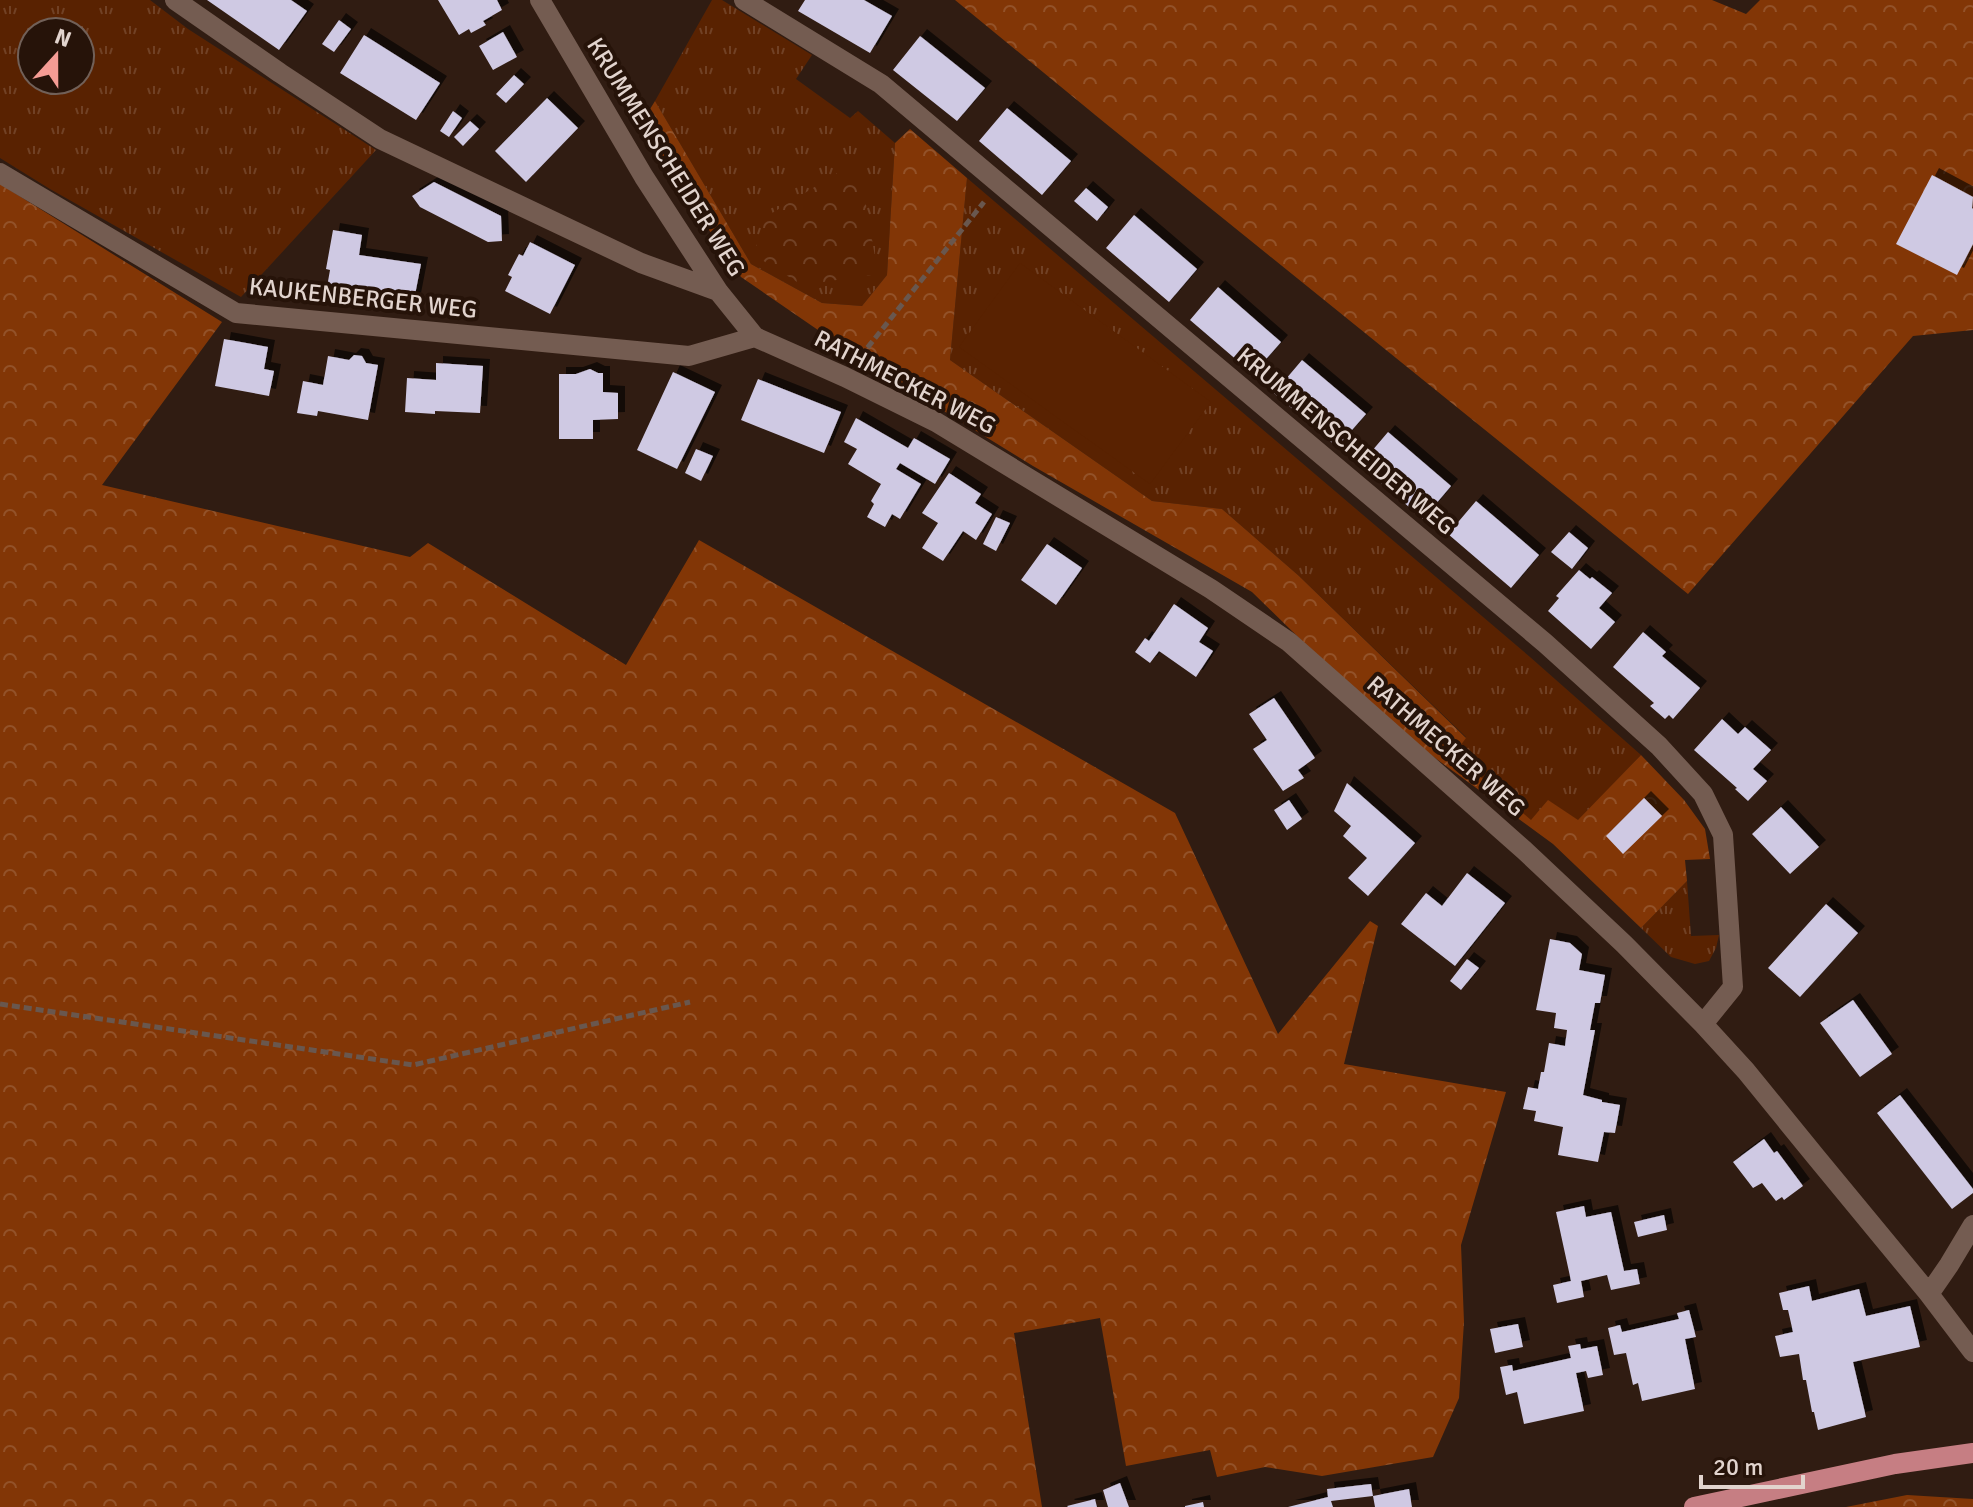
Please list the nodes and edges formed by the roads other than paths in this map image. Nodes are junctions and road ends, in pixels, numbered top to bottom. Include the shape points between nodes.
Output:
1 (175, 0) edge
2 (540, 0) edge
3 (744, 0) edge
4 (0, 173) edge
5 (718, 291) junction
6 (755, 337) junction
7 (1703, 1024) junction
8 (1973, 1225) edge
9 (1929, 1294) junction
10 (1973, 1352) edge
11 (1973, 1453) edge
12 (1694, 1507) edge

1 - 5 street via 380,139 641,263
2 - 5 street, KRUMMENSCHEIDER WEG
3 - 7 street, KRUMMENSCHEIDER WEG via 881,84 1545,643 1659,746 1703,794 1723,835 1733,987
4 - 6 street, KAUKENBERGER WEG via 236,313 689,356
5 - 6 street, KRUMMENSCHEIDER WEG
6 - 7 street, RATHMECKER WEG via 936,422 1289,642 1524,850
7 - 9 street, RATHMECKER WEG
8 - 9 street
9 - 10 street, RATHMECKER WEG
11 - 12 main road via 1895,1464

